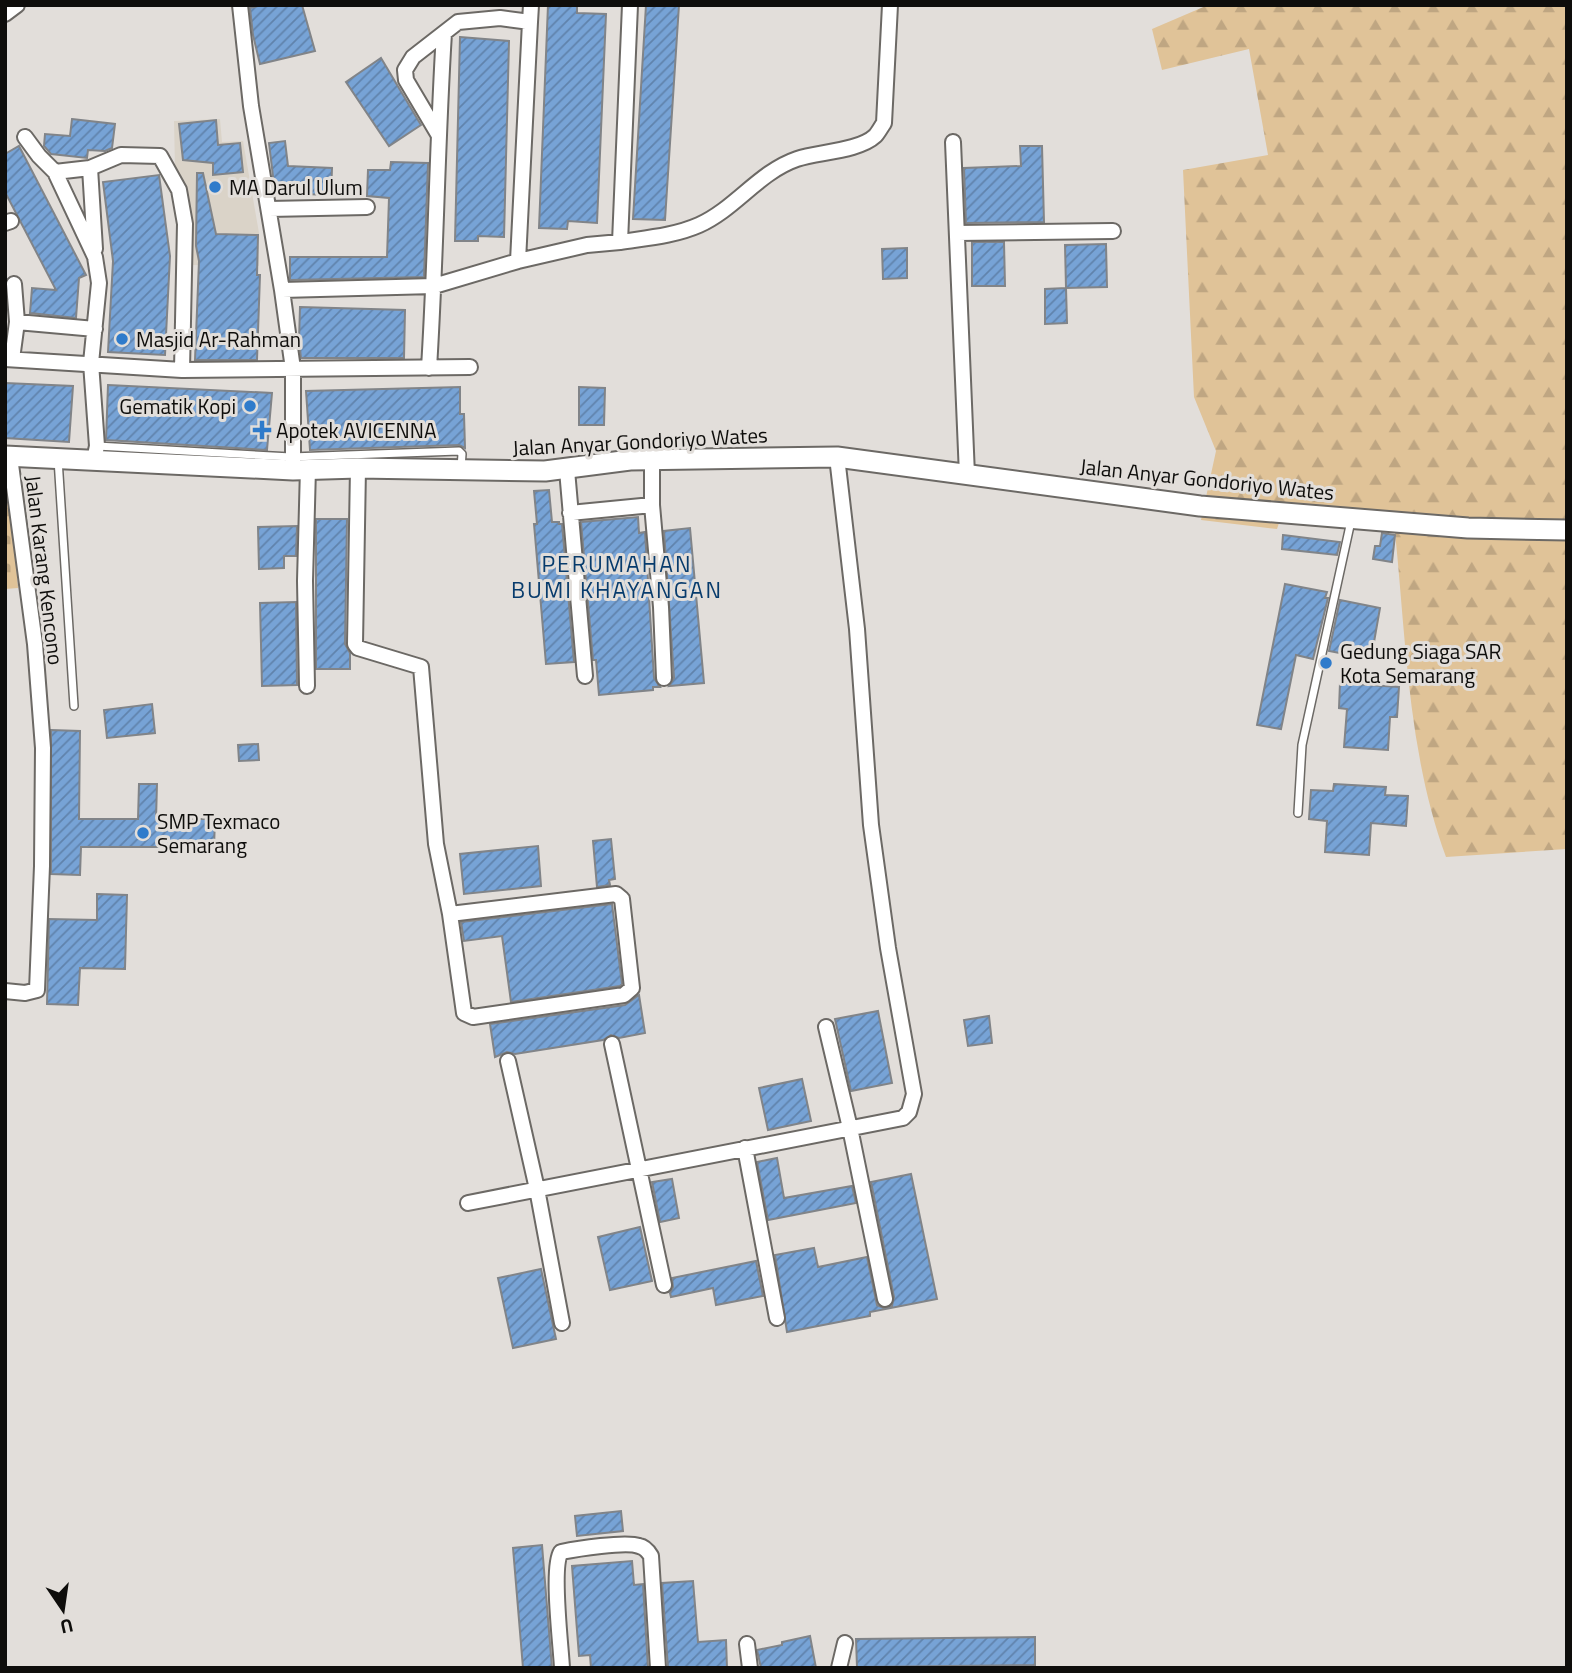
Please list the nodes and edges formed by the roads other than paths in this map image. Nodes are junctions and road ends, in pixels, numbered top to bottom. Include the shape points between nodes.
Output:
1 (17, 5) edge
2 (240, 5) edge
3 (531, 5) edge
4 (630, 5) edge
5 (890, 5) edge
6 (5, 14) edge
7 (530, 22) junction
8 (444, 33) junction
9 (438, 134) junction
10 (25, 137) dead end
11 (953, 142) dead end
12 (90, 169) junction
13 (55, 172) junction
14 (367, 207) dead end
15 (269, 209) junction
16 (1114, 231) dead end
17 (957, 233) junction
18 (620, 242) junction
19 (95, 257) junction
20 (518, 261) junction
21 (14, 284) dead end
22 (434, 286) junction
23 (282, 290) junction
24 (17, 322) junction
25 (95, 329) junction
26 (8, 359) edge
27 (91, 363) junction
28 (470, 367) dead end
29 (429, 368) junction
30 (293, 369) junction
31 (182, 370) junction
32 (95, 453) junction
33 (8, 456) edge
34 (836, 457) junction
35 (58, 458) junction
36 (652, 460) junction
37 (298, 465) junction
38 (358, 468) junction
39 (461, 470) junction
40 (567, 470) junction
41 (967, 475) junction
42 (652, 505) junction
43 (570, 513) junction
44 (1351, 517) junction
45 (1567, 530) edge
46 (584, 676) dead end
47 (664, 678) dead end
48 (307, 686) dead end
49 (74, 706) dead end
50 (1298, 813) dead end
51 (450, 914) junction
52 (5, 991) edge
53 (825, 1027) dead end
54 (612, 1044) dead end
55 (508, 1061) dead end
56 (850, 1128) junction
57 (745, 1148) junction
58 (639, 1169) junction
59 (537, 1189) junction
60 (468, 1203) dead end
61 (664, 1285) dead end
62 (885, 1299) dead end
63 (776, 1318) dead end
64 (562, 1323) dead end
65 (845, 1643) dead end
66 (747, 1644) dead end
67 (562, 1668) edge
68 (658, 1668) edge
69 (750, 1668) edge
70 (839, 1668) edge

1 - 6 street
2 - 15 street
3 - 7 street
4 - 18 street
5 - 18 street via 884,122 874,136 861,144 796,159 700,225 667,236
7 - 8 street via 500,18 458,22
7 - 20 street
8 - 9 street
8 - 9 street via 413,57 405,70 406,80
9 - 22 street
10 - 13 street
11 - 17 street
12 - 13 street
12 - 19 street
12 - 31 street via 121,155 160,156 179,190 185,224
13 - 19 street
14 - 15 street
15 - 23 street
16 - 17 street
17 - 41 street
18 - 20 street
19 - 25 street via 99,283
20 - 22 street
21 - 24 street
22 - 23 street
22 - 29 street
23 - 30 street
24 - 25 street
24 - 26 street
25 - 27 street
26 - 27 street
27 - 31 street
27 - 32 street
28 - 29 street
29 - 30 street
30 - 31 street
30 - 37 street
32 - 35 street, Jalan Anyar Gondoriyo Wates
32 - 37 street, Jalan Anyar Gondoriyo Wates
33 - 35 street, Jalan Anyar Gondoriyo Wates
33 - 52 street, Jalan Karang Kencono via 35,644 43,748 36,991
34 - 36 street, Jalan Anyar Gondoriyo Wates
34 - 41 street, Jalan Anyar Gondoriyo Wates
34 - 56 street via 857,629 871,825 914,1094 903,1118
35 - 49 lane
36 - 40 street, Jalan Anyar Gondoriyo Wates
36 - 42 street
37 - 38 street, Jalan Anyar Gondoriyo Wates
37 - 39 lane via 459,451
37 - 48 street
38 - 39 street, Jalan Anyar Gondoriyo Wates
38 - 51 street via 356,647 421,667 436,844
39 - 40 street, Jalan Anyar Gondoriyo Wates
40 - 43 street
41 - 44 street, Jalan Anyar Gondoriyo Wates via 1200,506
42 - 43 street
42 - 47 street
43 - 46 street
44 - 45 street, Jalan Anyar Gondoriyo Wates via 1468,528
44 - 50 lane via 1302,745
51 - 51 street via 468,1016 624,995 632,988 621,900 615,894
53 - 56 street
54 - 58 street
55 - 59 street
56 - 57 street
56 - 62 street
57 - 58 street
57 - 63 street
58 - 59 street
58 - 61 street
59 - 60 street
59 - 64 street
65 - 70 street
66 - 69 street
67 - 68 street via 561,1552 637,1545 651,1556

